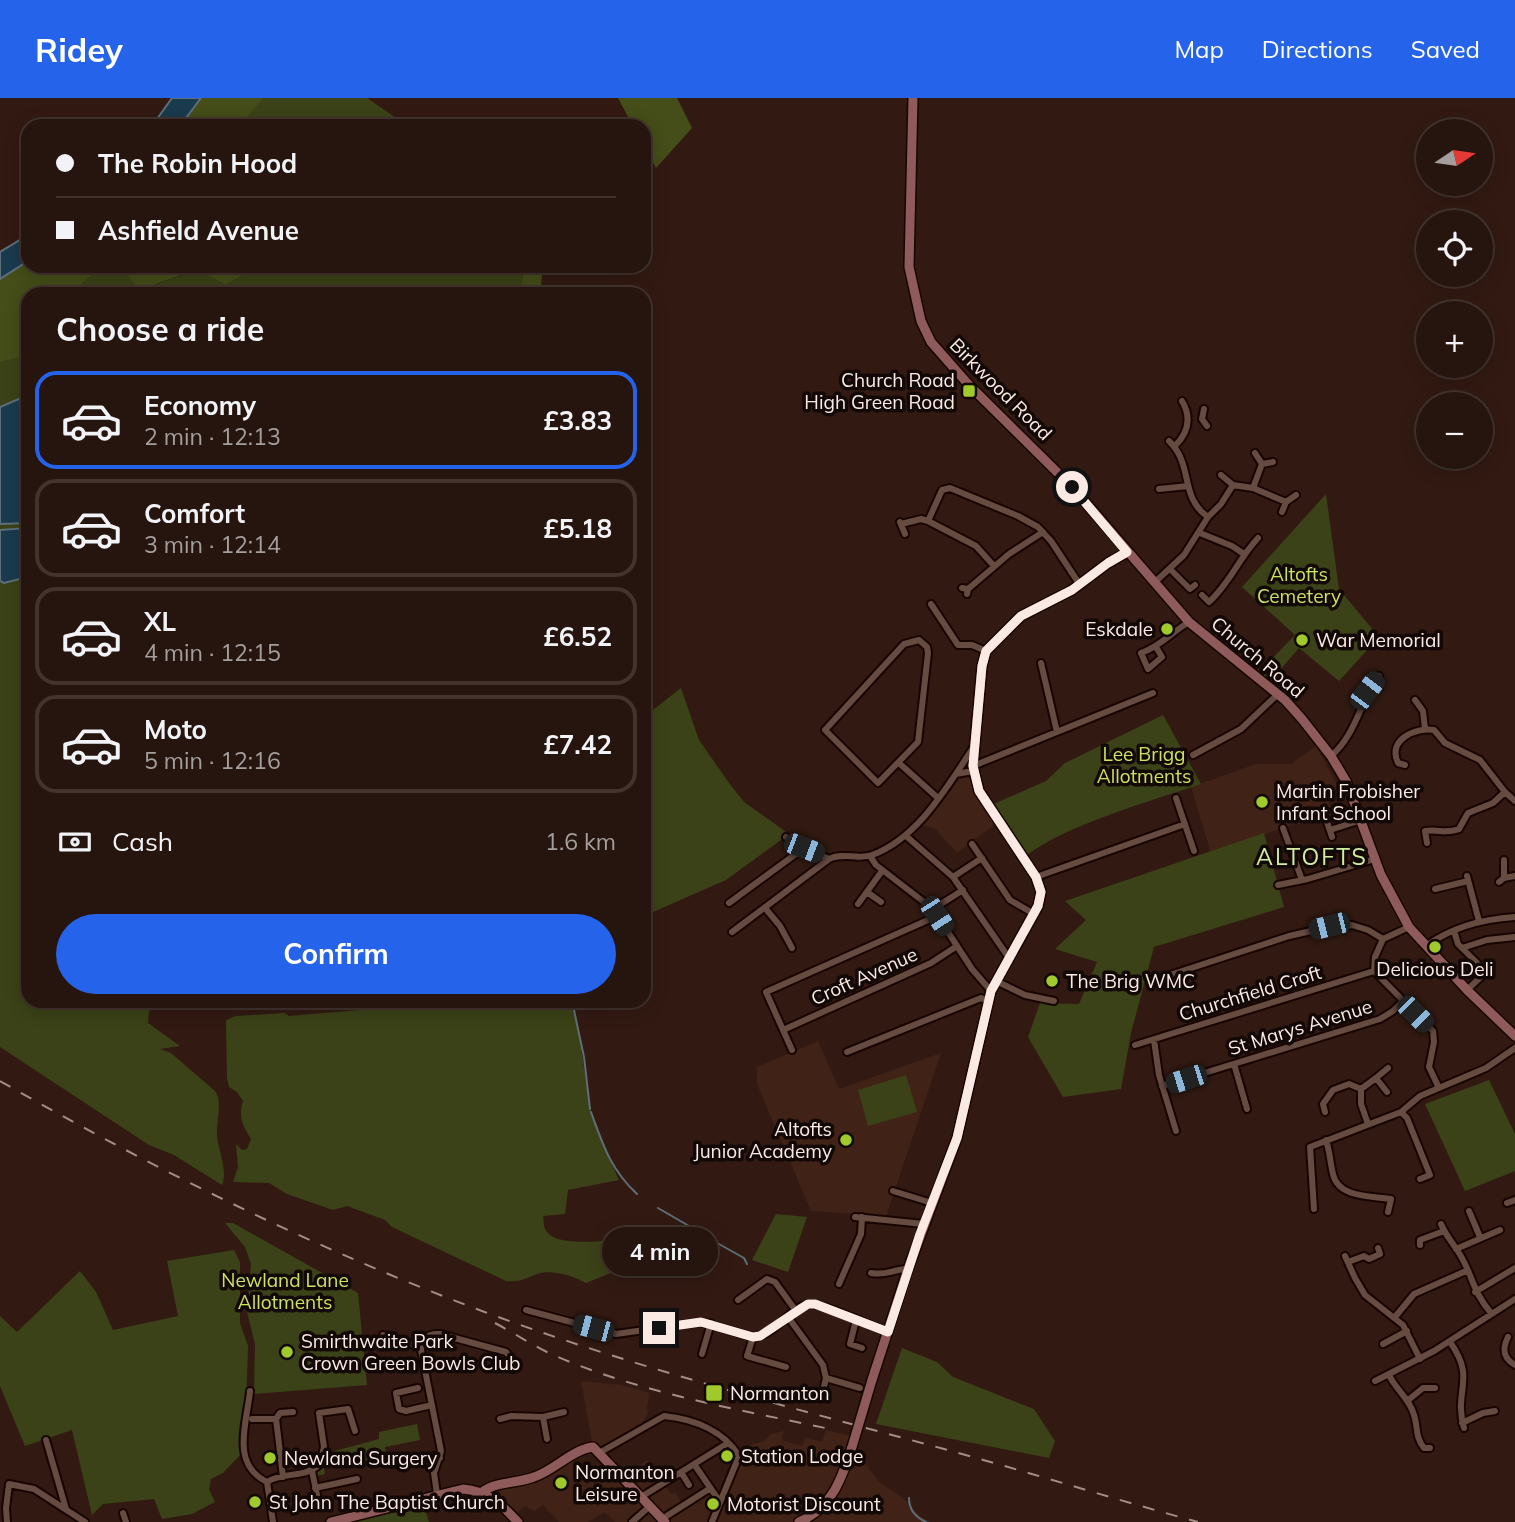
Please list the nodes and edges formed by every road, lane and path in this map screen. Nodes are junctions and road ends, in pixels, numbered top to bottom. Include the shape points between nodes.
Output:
1 (913, 98) edge
2 (1182, 401) dead end
3 (1204, 409) dead end
4 (1202, 419) junction
5 (1188, 421) junction
6 (1207, 426) dead end
7 (1255, 453) dead end
8 (1273, 462) dead end
9 (1262, 464) junction
10 (1220, 475) dead end
11 (1188, 485) junction
12 (1233, 485) junction
13 (1169, 488) junction
14 (1253, 488) junction
15 (1159, 489) dead end
16 (1296, 495) dead end
17 (1170, 496) dead end
18 (1286, 502) junction
19 (1282, 512) dead end
20 (1208, 517) junction
21 (928, 521) junction
22 (1043, 532) junction
23 (1200, 533) junction
24 (905, 534) dead end
25 (1258, 538) dead end
26 (1127, 552) junction
27 (1244, 554) junction
28 (994, 566) junction
29 (1171, 570) junction
30 (1154, 583) junction
31 (1080, 585) junction
32 (1195, 585) dead end
33 (966, 590) dead end
34 (1202, 595) dead end
35 (942, 602) dead end
36 (1189, 622) junction
37 (1156, 648) dead end
38 (986, 651) junction
39 (1040, 666) dead end
40 (1379, 676) dead end
41 (1153, 693) dead end
42 (1279, 694) junction
43 (1419, 702) dead end
44 (1425, 729) junction
45 (1057, 732) junction
46 (974, 747) junction
47 (1193, 755) dead end
48 (1331, 756) junction
49 (899, 763) junction
50 (1399, 765) dead end
51 (973, 769) junction
52 (956, 774) junction
53 (1505, 792) junction
54 (938, 798) junction
55 (1176, 798) dead end
56 (1515, 801) edge
57 (1461, 806) dead end
58 (1468, 813) junction
59 (1361, 820) junction
60 (1327, 822) dead end
61 (1185, 824) junction
62 (1287, 832) dead end
63 (906, 836) junction
64 (786, 837) dead end
65 (1427, 843) dead end
66 (972, 844) dead end
67 (804, 848) junction
68 (1194, 851) dead end
69 (870, 856) junction
70 (982, 858) junction
71 (829, 859) junction
72 (1375, 859) junction
73 (1504, 860) dead end
74 (882, 871) junction
75 (1515, 876) edge
76 (953, 877) junction
77 (1036, 877) junction
78 (1302, 880) junction
79 (1278, 885) dead end
80 (1435, 889) dead end
81 (962, 890) junction
82 (867, 892) junction
83 (881, 902) dead end
84 (729, 903) dead end
85 (859, 904) dead end
86 (765, 908) junction
87 (935, 912) junction
88 (1034, 914) junction
89 (1515, 917) edge
90 (1479, 921) junction
91 (1409, 927) junction
92 (1454, 931) junction
93 (732, 932) dead end
94 (1515, 937) edge
95 (1383, 939) junction
96 (957, 946) junction
97 (1426, 946) junction
98 (792, 948) dead end
99 (1462, 948) junction
100 (1009, 958) junction
101 (1374, 971) junction
102 (1170, 975) dead end
103 (996, 981) junction
104 (1466, 990) junction
105 (990, 996) junction
106 (1054, 1001) dead end
107 (1403, 1001) junction
108 (783, 1030) junction
109 (1515, 1036) edge
110 (1154, 1040) junction
111 (1135, 1045) dead end
112 (1515, 1048) edge
113 (792, 1051) dead end
114 (847, 1052) dead end
115 (1234, 1064) junction
116 (1388, 1068) dead end
117 (1376, 1078) junction
118 (1162, 1087) junction
119 (1439, 1088) junction
120 (1362, 1089) junction
121 (1387, 1092) dead end
122 (1330, 1094) junction
123 (1333, 1106) dead end
124 (1247, 1109) dead end
125 (1325, 1112) dead end
126 (1401, 1112) junction
127 (1368, 1124) junction
128 (1176, 1130) dead end
129 (1326, 1140) junction
130 (1420, 1179) dead end
131 (893, 1191) dead end
132 (1514, 1197) edge
133 (932, 1203) junction
134 (1507, 1203) dead end
135 (1314, 1209) dead end
136 (1469, 1211) dead end
137 (1388, 1212) dead end
138 (924, 1224) junction
139 (1500, 1230) dead end
140 (1416, 1233) dead end
141 (1480, 1237) junction
142 (1378, 1248) dead end
143 (1456, 1249) junction
144 (1511, 1259) dead end
145 (1515, 1268) edge
146 (908, 1269) junction
147 (1466, 1271) junction
148 (876, 1272) dead end
149 (839, 1284) dead end
150 (1475, 1292) junction
151 (1515, 1299) edge
152 (738, 1300) dead end
153 (527, 1310) dead end
154 (796, 1311) junction
155 (574, 1313) dead end
156 (1491, 1314) junction
157 (788, 1317) junction
158 (1395, 1317) junction
159 (856, 1320) junction
160 (571, 1322) junction
161 (711, 1324) junction
162 (1407, 1331) junction
163 (888, 1332) junction
164 (383, 1335) dead end
165 (753, 1337) junction
166 (1504, 1340) dead end
167 (1450, 1342) junction
168 (1382, 1344) dead end
169 (421, 1347) junction
170 (862, 1348) dead end
171 (702, 1354) dead end
172 (1420, 1359) junction
173 (1515, 1365) edge
174 (786, 1367) dead end
175 (512, 1369) dead end
176 (1390, 1375) junction
177 (826, 1378) junction
178 (1375, 1381) dead end
179 (418, 1388) dead end
180 (860, 1388) dead end
181 (1435, 1388) dead end
182 (250, 1391) dead end
183 (823, 1391) dead end
184 (1407, 1401) junction
185 (432, 1405) junction
186 (291, 1411) dead end
187 (1495, 1411) dead end
188 (564, 1412) dead end
189 (543, 1416) junction
190 (276, 1419) junction
191 (500, 1419) dead end
192 (255, 1420) dead end
193 (355, 1431) dead end
194 (547, 1439) dead end
195 (46, 1440) dead end
196 (728, 1443) junction
197 (1425, 1449) dead end
198 (596, 1450) junction
199 (439, 1458) junction
200 (398, 1463) dead end
201 (694, 1464) junction
202 (312, 1471) junction
203 (681, 1472) junction
204 (283, 1477) junction
205 (356, 1479) dead end
206 (267, 1482) junction
207 (689, 1485) dead end
208 (709, 1489) junction
209 (453, 1490) junction
210 (488, 1491) junction
211 (437, 1494) junction
212 (641, 1497) junction
213 (720, 1502) junction
214 (498, 1503) junction
215 (650, 1506) junction
216 (66, 1510) junction
217 (123, 1513) dead end
218 (663, 1520) edge
219 (7, 1522) edge
220 (85, 1522) edge
221 (126, 1522) edge
222 (273, 1522) edge
223 (331, 1522) edge
224 (518, 1522) edge
225 (632, 1522) edge
226 (712, 1522) edge
227 (799, 1522) edge

1 - 26 street, Birkwood Road via 908,257 926,331 946,361 1053,466
2 - 5 street
3 - 4 street
4 - 5 street
4 - 6 street
5 - 11 street via 1185,434 1172,444 1185,467
7 - 9 street
8 - 9 street
9 - 14 street
10 - 12 street
11 - 13 street
11 - 20 street via 1197,509
12 - 14 street
12 - 20 street
13 - 15 street
13 - 17 street
14 - 18 street
16 - 18 street
18 - 19 street
20 - 23 street
21 - 22 street via 942,491 950,488 1027,519
21 - 24 street via 900,522
21 - 28 street via 976,546
22 - 28 street
22 - 31 street
23 - 27 street
23 - 29 street
25 - 27 street
26 - 30 street, Church Road
26 - 31 street
27 - 34 street via 1223,589 1209,602
28 - 33 street
29 - 30 street
29 - 32 street via 1190,589
30 - 36 street, Church Road
31 - 38 street via 1021,616
35 - 38 street via 932,606 958,645
36 - 37 street
36 - 42 street, Church Road
38 - 46 street
39 - 45 street
40 - 48 street via 1367,691 1350,733
41 - 45 street
42 - 47 street via 1241,729
42 - 48 street, Church Road
43 - 44 street
44 - 50 street via 1401,738 1395,751
44 - 53 street via 1434,730 1445,743 1480,760
45 - 51 street
46 - 51 street
46 - 52 street
48 - 59 street, Church Road
49 - 49 street via 918,742 920,733 928,653 919,640 904,644 825,730 875,782
49 - 54 street
51 - 52 street
51 - 77 street via 979,791
52 - 54 street
53 - 56 street
53 - 58 street via 1493,803
54 - 63 street
55 - 61 street
57 - 58 street
58 - 65 street via 1455,831 1425,831
59 - 60 street via 1331,833
59 - 72 street, Church Road
61 - 68 street
61 - 77 street
62 - 78 street
63 - 69 street
63 - 76 street
64 - 67 street
66 - 70 street
67 - 71 street
67 - 84 street
69 - 71 street
69 - 74 street
70 - 76 street
70 - 88 street via 1010,900
71 - 86 street
72 - 78 street
72 - 91 street, Church Road
73 - 75 street via 1502,880
74 - 82 street
74 - 87 street
76 - 81 street
77 - 88 street via 1041,892
78 - 79 street
80 - 90 street via 1468,878
81 - 87 street
81 - 100 street
82 - 83 street
82 - 85 street
86 - 93 street
86 - 98 street
87 - 96 street
87 - 108 street via 766,992
88 - 100 street
89 - 90 street
90 - 92 street
91 - 95 street
91 - 97 street, Church Road
92 - 97 street
92 - 99 street
94 - 99 street
95 - 101 street
95 - 102 street via 1352,925 1329,926
96 - 105 street
96 - 108 street, Croft Avenue via 931,964
97 - 104 street, Church Road
99 - 104 street via 1486,972
100 - 103 street
101 - 107 street
101 - 110 street, Churchfield Croft
103 - 105 street
103 - 106 street via 1025,995
104 - 109 street, Church Road
105 - 114 street
105 - 133 street via 964,1114
107 - 115 street, St Marys Avenue via 1380,1019
107 - 119 street via 1433,1031 1429,1067
108 - 113 street
110 - 111 street, Churchfield Croft
110 - 118 street
112 - 119 street via 1486,1068
115 - 118 street, St Marys Avenue
115 - 124 street
116 - 117 street
117 - 120 street
117 - 121 street
118 - 128 street
119 - 126 street
120 - 122 street via 1343,1084
120 - 127 street via 1361,1104
122 - 123 street
122 - 125 street via 1323,1104
126 - 127 street
126 - 130 street via 1430,1175
127 - 129 street
129 - 135 street via 1310,1147
129 - 137 street via 1333,1175 1341,1187 1354,1194 1391,1199
131 - 133 street
132 - 134 street
133 - 138 street
136 - 141 street
138 - 146 street
138 - 149 street via 859,1217 861,1234
139 - 141 street
140 - 143 street via 1420,1243 1443,1228
141 - 143 street
142 - 158 street via 1380,1254 1369,1259 1347,1259 1365,1295
143 - 147 street
144 - 145 street
145 - 150 street
146 - 148 street via 883,1276
146 - 163 street
147 - 150 street
147 - 158 street via 1414,1294
150 - 156 street
151 - 156 street
152 - 154 street via 767,1279 775,1282
153 - 160 street
154 - 157 street
154 - 159 street via 815,1304
155 - 160 street
156 - 167 street
157 - 165 street
157 - 177 street
158 - 162 street
159 - 163 street
159 - 170 street via 850,1344
160 - 161 street via 616,1334
161 - 165 street
161 - 171 street
162 - 168 street
162 - 172 street
163 - 227 street, bridge via 843,1475 832,1496
164 - 169 street
165 - 174 street via 747,1356
166 - 173 street via 1504,1354
167 - 172 street
167 - 187 street via 1464,1368 1463,1425
169 - 175 street via 425,1338 440,1334 506,1352
169 - 185 street
172 - 176 street
176 - 178 street
176 - 184 street
177 - 180 street
177 - 183 street
179 - 185 street via 396,1393 400,1409
181 - 184 street via 1423,1388
182 - 206 street via 243,1449 248,1467
184 - 197 street
185 - 199 street
186 - 190 street
188 - 189 street
189 - 191 street
189 - 194 street
190 - 192 street
190 - 204 street
193 - 202 street via 348,1409 318,1413 323,1455
195 - 216 street
196 - 198 street via 708,1427 667,1416
196 - 201 street
196 - 213 street via 738,1456
198 - 210 street via 586,1448 536,1477
198 - 212 street
199 - 200 street
199 - 211 street via 434,1473
201 - 203 street
201 - 208 street
202 - 204 street
202 - 205 street via 316,1491
203 - 207 street
203 - 212 street
204 - 206 street
206 - 222 street
208 - 213 street
208 - 218 street
209 - 210 street
209 - 210 street
209 - 211 street
210 - 214 street
210 - 214 street
211 - 223 street
212 - 215 street
213 - 226 street
214 - 224 street
215 - 218 street
215 - 225 street
216 - 219 street via 34,1489 9,1485
216 - 220 street
217 - 221 street

